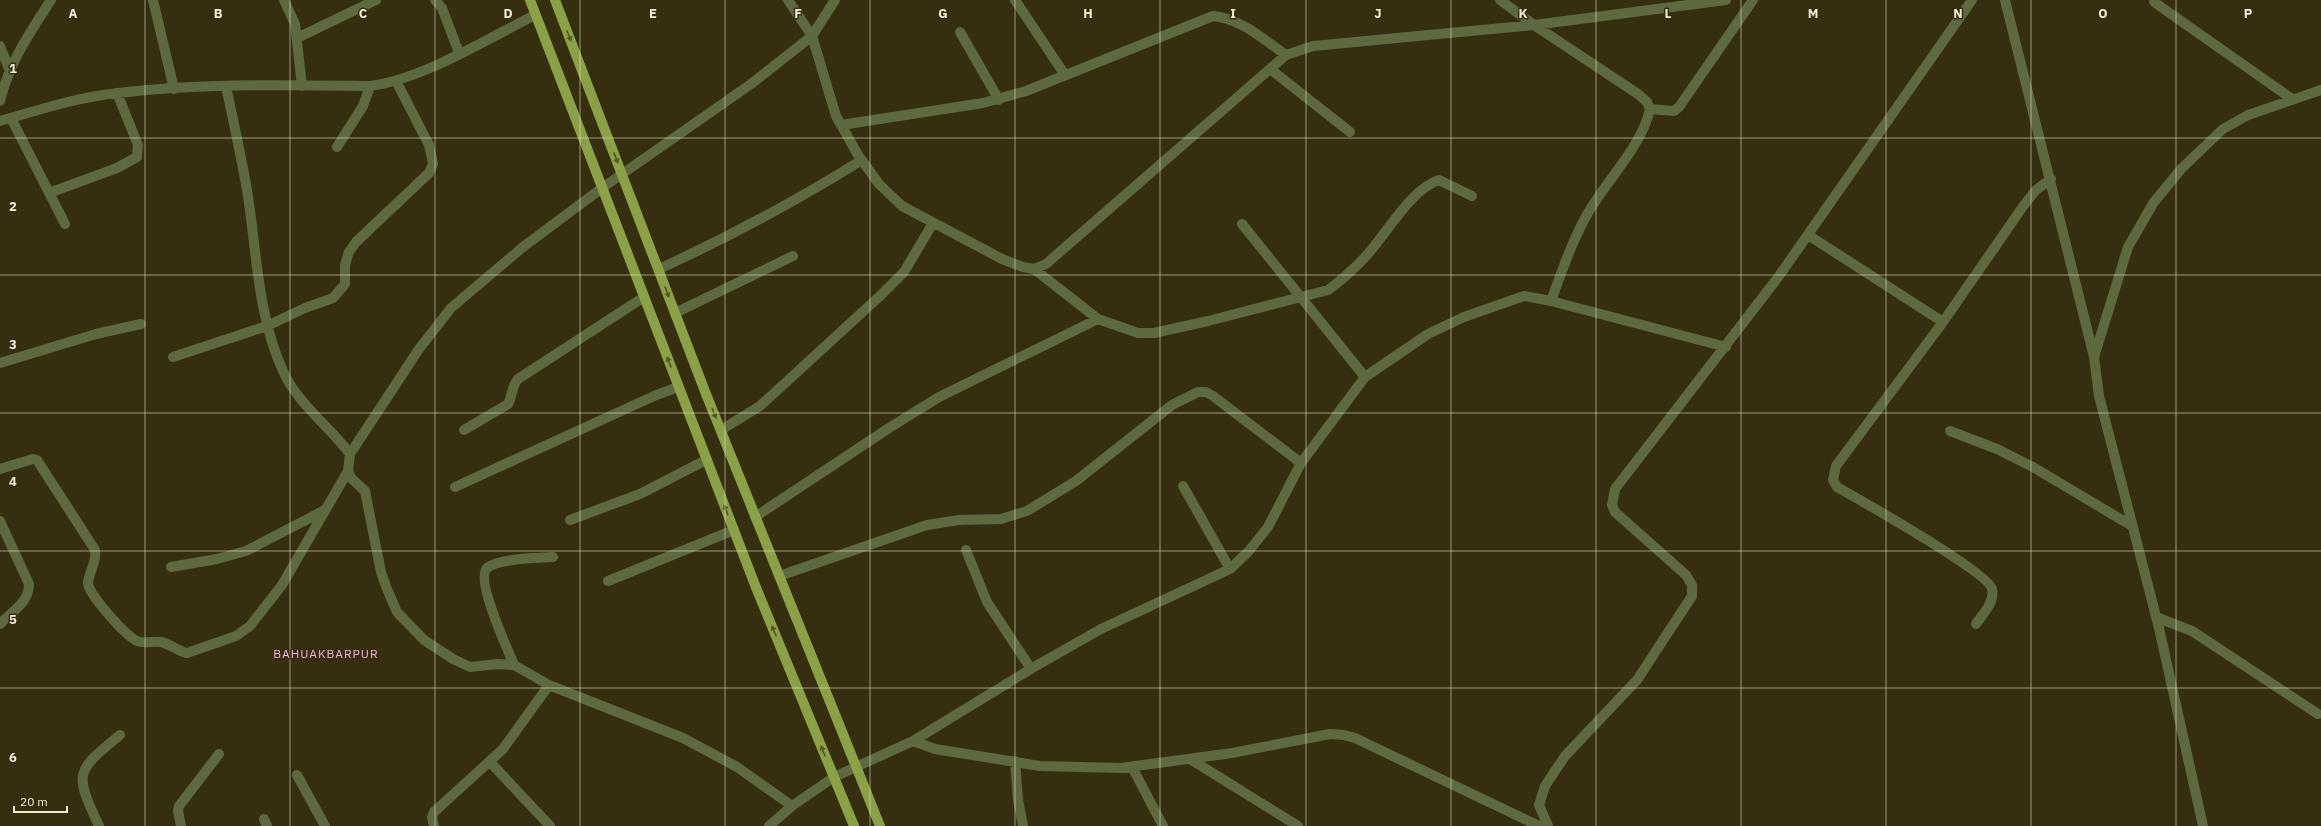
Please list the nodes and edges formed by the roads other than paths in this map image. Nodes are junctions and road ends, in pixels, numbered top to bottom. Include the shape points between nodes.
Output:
1 (51, 0) edge
2 (153, 0) edge
3 (284, 0) edge
4 (376, 0) edge
5 (435, 0) edge
6 (530, 0) edge
7 (555, 0) edge
8 (788, 0) edge
9 (835, 0) edge
10 (1014, 0) edge
11 (1500, 0) edge
12 (1726, 0) edge
13 (1753, 0) edge
14 (1972, 0) edge
15 (2006, 0) edge
16 (1714, 1) edge
17 (2154, 2) dead end
18 (535, 15) junction
19 (1534, 25) junction
20 (960, 32) dead end
21 (812, 36) junction
22 (297, 38) junction
23 (0, 46) edge
24 (459, 53) junction
25 (1286, 54) junction
26 (9, 69) junction
27 (1270, 69) junction
28 (1065, 75) junction
29 (396, 81) junction
30 (226, 86) junction
31 (302, 86) junction
32 (370, 86) junction
33 (174, 89) junction
34 (2321, 90) edge
35 (118, 93) junction
36 (2292, 99) junction
37 (998, 100) junction
38 (0, 101) edge
39 (1650, 109) junction
40 (10, 118) junction
41 (0, 121) edge
42 (841, 125) junction
43 (1350, 132) dead end
44 (337, 147) dead end
45 (862, 160) junction
46 (622, 175) junction
47 (2051, 179) junction
48 (602, 188) junction
49 (49, 194) junction
50 (1472, 196) dead end
51 (933, 223) junction
52 (65, 224) dead end
53 (1242, 224) dead end
54 (1808, 235) junction
55 (793, 256) dead end
56 (659, 269) junction
57 (1034, 269) junction
58 (644, 297) junction
59 (1302, 298) junction
60 (1551, 300) junction
61 (675, 313) junction
62 (1098, 319) junction
63 (1942, 322) junction
64 (141, 324) dead end
65 (267, 326) junction
66 (1726, 347) junction
67 (173, 357) dead end
68 (2094, 357) junction
69 (0, 363) edge
70 (1365, 377) junction
71 (678, 387) junction
72 (464, 430) dead end
73 (721, 430) junction
74 (1950, 430) dead end
75 (350, 454) junction
76 (706, 460) junction
77 (1301, 463) junction
78 (0, 469) edge
79 (348, 472) junction
80 (1183, 486) dead end
81 (456, 487) dead end
82 (326, 509) junction
83 (755, 516) junction
84 (570, 520) dead end
85 (0, 521) edge
86 (2132, 526) junction
87 (734, 530) junction
88 (966, 550) dead end
89 (553, 557) dead end
90 (171, 567) dead end
91 (1230, 569) junction
92 (779, 576) junction
93 (608, 581) dead end
94 (2156, 617) junction
95 (0, 624) edge
96 (1976, 624) dead end
97 (514, 665) junction
98 (1031, 669) junction
99 (549, 686) junction
100 (2318, 714) dead end
101 (120, 735) dead end
102 (913, 741) junction
103 (219, 754) dead end
104 (1190, 760) junction
105 (490, 762) junction
106 (1015, 762) junction
107 (856, 766) junction
108 (1132, 767) junction
109 (297, 775) dead end
110 (834, 777) junction
111 (792, 806) junction
112 (99, 826) edge
113 (181, 826) edge
114 (325, 826) edge
115 (434, 826) edge
116 (550, 826) edge
117 (769, 826) edge
118 (854, 826) edge
119 (880, 826) edge
120 (1023, 826) edge
121 (1163, 826) edge
122 (1298, 826) edge
123 (1539, 826) edge
124 (1548, 826) edge
125 (2203, 826) edge

1 - 26 street
2 - 33 street
3 - 22 street via 295,24
4 - 22 street
5 - 24 street via 442,8
6 - 18 main road
7 -> 46 main road
8 - 21 street
9 - 21 street
10 - 28 street
11 - 19 street
12 - 16 street
13 - 39 street via 1679,107 1674,111
14 - 54 street
15 - 47 street
16 - 19 street
17 - 36 street
18 - 24 street
18 - 48 main road
19 - 25 street via 1314,46
19 - 39 street via 1638,94 1647,102
20 - 37 street
21 - 42 street via 828,95
21 - 46 street via 751,84
22 - 31 street
23 - 26 street
24 - 29 street via 419,73
25 - 27 street
25 - 28 street via 1242,24 1214,16
26 - 38 street
27 - 43 street
27 - 57 street via 1052,259
28 - 37 street
29 - 32 street
29 - 65 street via 430,145 433,164 429,173 356,242 349,252 345,265 345,284 341,291 333,298
30 - 31 street
30 - 33 street
30 - 65 street via 247,190
31 - 32 street
32 - 44 street via 363,106
33 - 35 street
34 - 36 street
35 - 40 street via 59,104
35 - 49 street via 138,145 137,157 117,168
36 - 68 street via 2248,115 2223,130 2182,168 2154,202 2128,247
37 - 42 street
39 - 60 street via 1639,137 1588,213
40 - 41 street
40 - 49 street
42 - 45 street
45 - 51 street via 879,184 902,206
45 - 56 street via 799,199 712,245
46 - 48 street
46 - 56 main road
47 - 63 street via 2036,190 2024,205
47 - 68 street
48 - 58 main road
48 - 75 street via 523,248 451,308 419,349
49 - 52 street
50 - 59 street via 1439,180 1430,183 1409,203 1367,255 1342,281 1328,290
51 - 57 street via 1002,259
51 - 73 street via 904,272 882,295 760,406
53 - 59 street
54 - 63 street
54 - 66 street
55 - 61 street
56 -> 61 main road
57 - 62 street
71 -> 58 main road
58 - 72 street via 518,379 513,385 512,398 508,404
59 - 62 street via 1154,333 1138,333
59 - 70 street
60 - 66 street
60 - 70 street via 1524,296 1464,317 1428,334
61 -> 73 main road
62 - 83 street via 939,397
63 - 96 street via 1839,461 1833,480 1837,486 1941,549 1989,582 1993,594 1991,602
64 - 69 street via 96,334
65 - 67 street
65 - 75 street via 283,372 305,404
66 - 124 street via 1615,489 1612,498 1615,512 1686,575 1692,585 1692,596 1637,680 1566,756 1545,786 1539,805
68 - 86 street via 2099,396
70 - 77 street
71 - 76 main road
71 - 81 street
73 - 83 main road
74 - 86 street via 2033,467
75 - 79 street
76 - 84 street via 619,504
87 -> 76 main road
77 - 91 street via 1268,527
77 - 92 street via 1213,396 1206,392 1198,392 1172,405 1076,481 1027,511 1001,519 928,524
78 - 82 street via 33,459 38,460 94,550 95,562 88,583 90,590 106,611 127,635 138,641 161,642 187,653 236,636 250,626 282,585
79 - 82 street
79 - 97 street via 365,491 381,572 397,612 408,626 424,640 470,667
80 - 91 street
82 - 90 street via 246,551
83 - 92 main road
85 - 95 street via 29,588 25,600
86 - 94 street
87 - 93 street
110 -> 87 main road
88 - 98 street via 987,602
89 - 97 street via 498,563 484,573 485,590
91 - 98 street via 1101,630
92 - 107 main road
94 - 100 street via 2192,631
94 - 125 street
97 - 99 street
98 - 102 street
99 - 105 street
99 - 111 street via 683,738 737,767
101 - 112 street via 92,758 81,778 86,798
102 - 106 street via 942,750
102 - 107 street
103 - 113 street via 179,806
104 - 108 street
104 - 122 street
104 - 123 street via 1330,734 1344,735
105 - 115 street via 434,812
105 - 116 street
106 - 108 street via 1040,766
106 - 120 street
107 - 110 street
107 - 119 main road
108 - 121 street
109 - 114 street
110 - 111 street
110 - 118 main road
111 - 117 street

